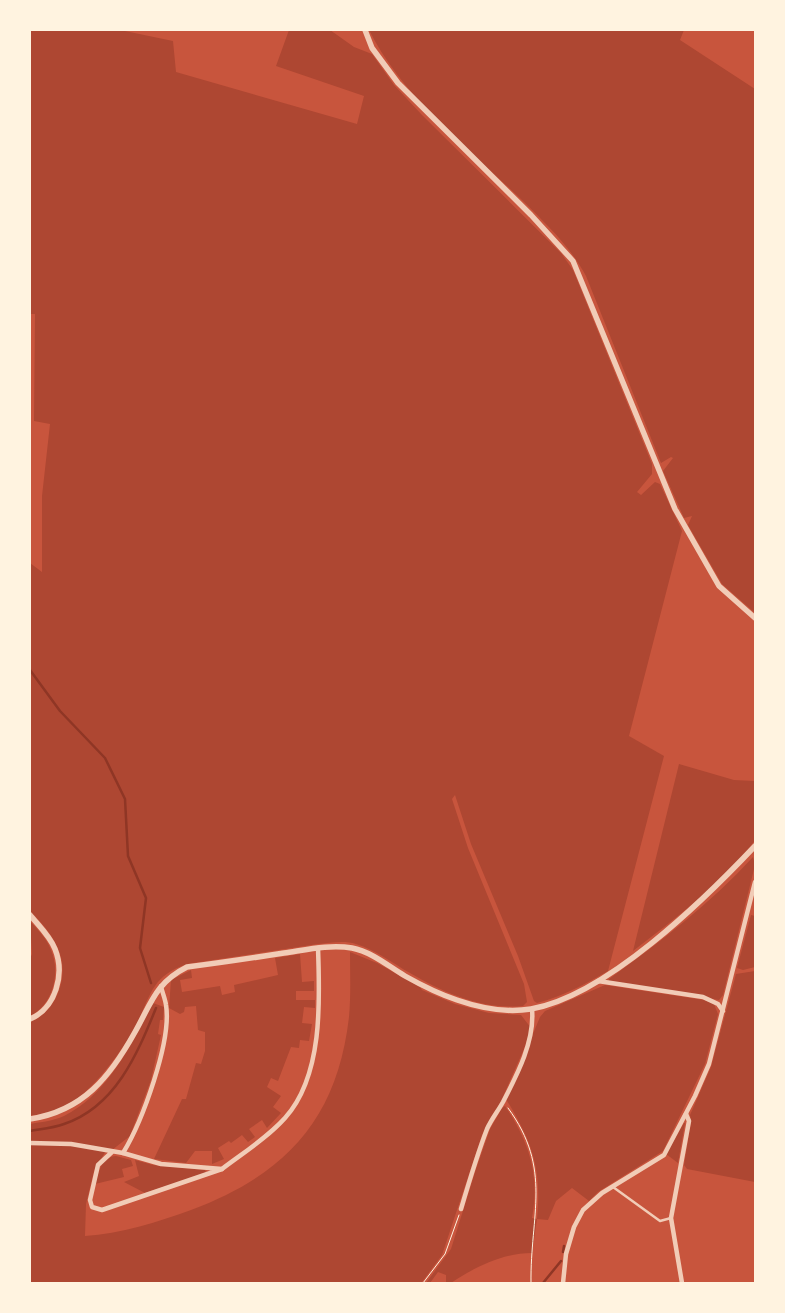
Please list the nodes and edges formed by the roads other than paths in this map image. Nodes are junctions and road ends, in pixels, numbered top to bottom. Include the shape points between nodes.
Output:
1 (365, 30) edge
2 (755, 618) edge
3 (755, 846) edge
4 (755, 882) edge
5 (30, 915) edge
6 (318, 948) junction
7 (598, 981) junction
8 (160, 985) junction
9 (532, 1009) junction
10 (723, 1011) junction
11 (30, 1019) edge
12 (686, 1114) junction
13 (30, 1120) edge
14 (30, 1143) edge
15 (112, 1152) junction
16 (123, 1153) junction
17 (222, 1169) junction
18 (613, 1187) junction
19 (461, 1209) road end
20 (671, 1218) junction
21 (562, 1283) edge
22 (682, 1283) edge

1 - 2 street via 372,48 398,83 531,215 573,262 676,510 719,586
3 - 7 street via 683,917
4 - 10 street
5 - 11 street via 53,945 59,970 51,1000 43,1011
6 - 8 street via 187,968 171,975
6 - 9 street via 350,948 364,952 457,1000 490,1009
6 - 17 street via 318,1022 306,1081 286,1117
7 - 9 street via 567,997
7 - 10 street via 703,997 718,1004
8 - 13 street via 124,1051 98,1086 62,1112
8 - 16 street via 167,1006 154,1082 133,1137
9 - 19 street via 534,1026 526,1051 488,1127
10 - 12 street via 709,1064
12 - 18 street via 664,1155
12 - 20 street via 689,1122
14 - 15 street via 71,1144
15 - 16 street
15 - 17 street via 98,1165 90,1200 97,1210
16 - 17 street via 160,1164
18 - 20 lane via 660,1221
18 - 21 street via 583,1210 566,1254
20 - 22 street

